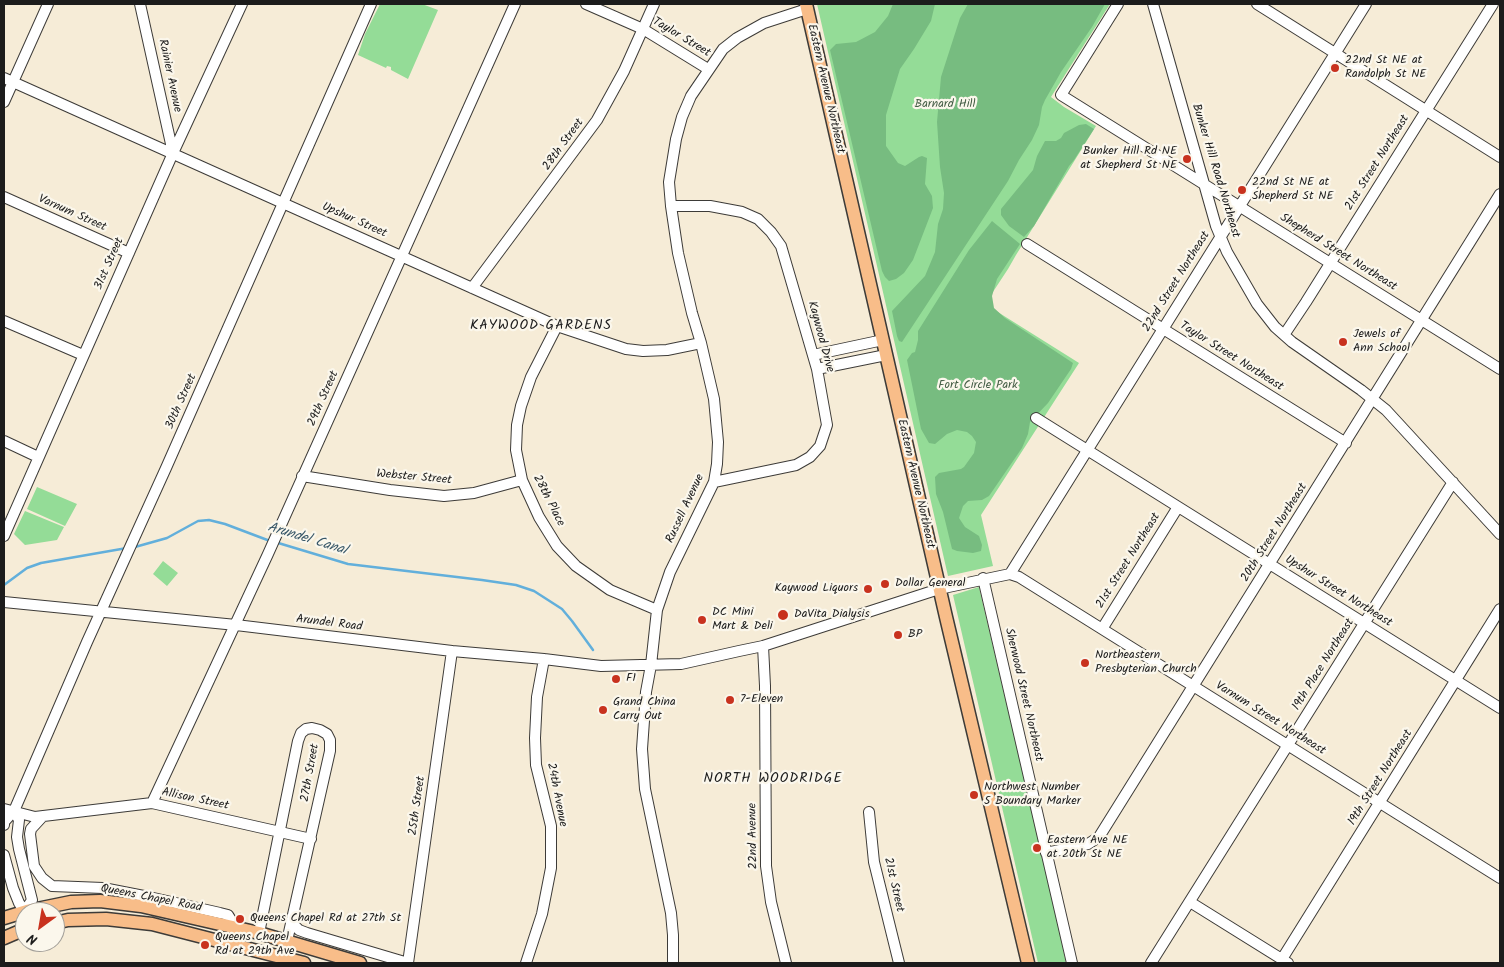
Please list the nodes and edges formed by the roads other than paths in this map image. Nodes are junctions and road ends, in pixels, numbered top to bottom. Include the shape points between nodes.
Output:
1 (48, 4) edge
2 (140, 4) edge
3 (242, 4) edge
4 (371, 4) edge
5 (515, 4) edge
6 (586, 4) edge
7 (654, 4) edge
8 (1118, 4) edge
9 (1153, 4) edge
10 (1257, 4) edge
11 (1366, 4) edge
12 (1494, 4) edge
13 (806, 7) edge
14 (643, 29) junction
15 (1335, 53) junction
16 (708, 69) junction
17 (8, 80) edge
18 (4, 102) edge
19 (1426, 110) junction
20 (173, 153) junction
21 (1500, 156) edge
22 (1204, 184) junction
23 (1500, 194) edge
24 (4, 197) edge
25 (284, 203) junction
26 (670, 206) junction
27 (1240, 206) junction
28 (1221, 236) junction
29 (1027, 244) dead end
30 (129, 253) junction
31 (402, 256) junction
32 (1331, 263) junction
33 (472, 288) junction
34 (4, 320) edge
35 (1422, 320) junction
36 (557, 326) junction
37 (1163, 329) junction
38 (1284, 335) junction
39 (882, 340) junction
40 (702, 343) junction
41 (83, 355) junction
42 (813, 355) junction
43 (886, 355) junction
44 (817, 369) junction
45 (1500, 369) edge
46 (1373, 399) junction
47 (1036, 418) dead end
48 (4, 441) edge
49 (1346, 443) junction
50 (1087, 450) junction
51 (38, 457) junction
52 (302, 476) junction
53 (522, 480) junction
54 (714, 482) junction
55 (1453, 482) junction
56 (1178, 506) junction
57 (1500, 534) edge
58 (4, 536) edge
59 (1270, 564) junction
60 (1010, 574) junction
61 (983, 578) junction
62 (940, 589) junction
63 (4, 602) edge
64 (1500, 609) edge
65 (656, 610) junction
66 (100, 612) junction
67 (1365, 623) junction
68 (236, 625) junction
69 (1102, 629) junction
70 (762, 646) junction
71 (452, 651) junction
72 (544, 659) junction
73 (651, 665) junction
74 (1456, 680) junction
75 (1193, 686) junction
76 (1500, 708) edge
77 (1288, 745) junction
78 (152, 803) junction
79 (1380, 803) junction
80 (9, 810) edge
81 (869, 812) dead end
82 (43, 816) junction
83 (4, 825) edge
84 (280, 832) junction
85 (311, 839) junction
86 (1046, 853) junction
87 (4, 855) edge
88 (1500, 878) edge
89 (19, 902) edge
90 (31, 902) edge
91 (1190, 902) junction
92 (65, 903) edge
93 (65, 922) edge
94 (291, 922) junction
95 (236, 928) junction
96 (259, 933) junction
97 (287, 942) junction
98 (281, 956) junction
99 (1285, 961) edge
100 (304, 963) edge
101 (360, 963) edge
102 (408, 963) edge
103 (526, 963) edge
104 (674, 963) edge
105 (786, 963) edge
106 (899, 963) edge
107 (1028, 963) edge
108 (1072, 963) edge
109 (1151, 963) edge

1 - 17 street
2 - 20 street, Rainier Avenue
3 - 20 street, 31st Street
4 - 25 street, 30th Street
5 - 31 street, 29th Street
6 - 14 street, Taylor Street
7 - 14 street, 28th Street
8 - 22 street, Shepherd Street Northeast via 1061,95
9 - 22 street, Bunker Hill Road Northeast
10 - 15 street
11 - 15 street, 22nd Street Northeast
12 - 19 street, 21st Street Northeast
13 - 16 street, Russell Avenue via 751,30 723,49
13 - 39 main road, Eastern Avenue Northeast
14 - 16 street, Taylor Street
14 - 33 street, 28th Street via 597,120
15 - 19 street
15 - 27 street, 22nd Street Northeast
16 - 26 street, Russell Avenue via 682,117 670,182
17 - 18 street
17 - 20 street, Upshur Street
19 - 21 street
19 - 32 street, 21st Street Northeast
20 - 25 street, Upshur Street
20 - 30 street, 31st Street
22 - 27 street, Shepherd Street Northeast
22 - 28 street, Bunker Hill Road Northeast
23 - 35 street, 20th Street Northeast
24 - 30 street, Varnum Street
25 - 31 street, Upshur Street
25 - 66 street, 30th Street
26 - 40 street, Russell Avenue via 692,313
26 - 42 street, Kaywood Drive via 710,206 742,212 758,219 771,232 781,246
27 - 28 street, 22nd Street Northeast
27 - 32 street, Shepherd Street Northeast
28 - 37 street, 22nd Street Northeast
28 - 38 street, Bunker Hill Road Northeast via 1257,304
29 - 37 street, Taylor Street Northeast
30 - 41 street, 31st Street
31 - 33 street, Upshur Street
31 - 52 street, 29th Street
32 - 35 street, Shepherd Street Northeast
32 - 38 street, 21st Street Northeast
33 - 36 street, Upshur Street
34 - 41 street
35 - 45 street, Shepherd Street Northeast
35 - 46 street, 20th Street Northeast
36 - 40 street, Upshur Street via 626,349 643,351
36 - 53 street, 28th Place via 520,406 516,450
37 - 49 street, Taylor Street Northeast
37 - 50 street, 22nd Street Northeast
38 - 46 street, Bunker Hill Road Northeast
39 - 42 street
39 - 43 main road, Eastern Avenue Northeast
40 - 54 street, Russell Avenue via 714,399 718,442
41 - 51 street, 31st Street
42 - 44 street, Kaywood Drive
43 - 44 street
43 - 62 main road, Eastern Avenue Northeast
44 - 54 street, Kaywood Drive via 827,425 824,437 810,457 796,465
46 - 49 street, 20th Street Northeast
46 - 55 street, Bunker Hill Road Northeast
47 - 50 street, Upshur Street Northeast
48 - 51 street
49 - 59 street, 20th Street Northeast
50 - 56 street, Upshur Street Northeast
50 - 60 street, 22nd Street Northeast
51 - 58 street, 31st Street
52 - 53 street, Webster Street via 444,496 474,493
52 - 68 street, 29th Street
53 - 65 street, 28th Place via 557,546 576,566 610,590
54 - 65 street, Russell Avenue via 670,572
55 - 57 street, Bunker Hill Road Northeast
55 - 67 street, 19th Place Northeast
56 - 59 street, Upshur Street Northeast
56 - 69 street, 21st Street Northeast
59 - 67 street, Upshur Street Northeast
59 - 75 street, 20th Street Northeast
60 - 61 street
60 - 69 street, Varnum Street Northeast
61 - 62 street
61 - 86 street, Sherwood Street Northeast
62 - 70 street
62 - 107 main road, Eastern Avenue Northeast
63 - 66 street, Arundel Road
64 - 74 street, 19th Street Northeast
65 - 73 street, Russell Avenue
66 - 68 street, Arundel Road
66 - 80 street, 30th Street
67 - 74 street, Upshur Street Northeast
67 - 77 street, 19th Place Northeast
68 - 71 street, Arundel Road
68 - 78 street, 29th Street
69 - 75 street, Varnum Street Northeast
70 - 73 street via 681,664
70 - 105 street, 22nd Avenue via 766,866
71 - 72 street, Arundel Road
71 - 102 street, 25th Street
72 - 73 street, Arundel Road via 602,666
72 - 103 street, 24th Avenue via 537,697 535,738 536,765 551,826 551,868 542,914
73 - 104 street, Russell Avenue via 642,749 645,789 666,882 674,935
74 - 76 street, Upshur Street Northeast
74 - 79 street, 19th Street Northeast
75 - 77 street, Varnum Street Northeast
75 - 86 street, 20th Street Northeast via 1099,837 1088,844
77 - 79 street, Varnum Street Northeast
77 - 91 street, 19th Place Northeast
78 - 82 street, Allison Street
78 - 84 street, Allison Street
79 - 88 street, Varnum Street Northeast
79 - 99 street, 19th Street Northeast
80 - 82 street, Allison Street
80 - 83 street, 30th Street
80 - 90 street via 19,820 17,837
81 - 106 street, 21st Street via 874,862
82 - 95 street, Queens Chapel Road via 30,829 34,866 52,886 103,888 164,900 228,915
84 - 85 street, Allison Street
84 - 85 street, 27th Street via 298,741 301,732 312,728 327,734 330,752
84 - 96 street, 27th Street
85 - 94 street, 27th Street
86 - 108 street, Sherwood Street Northeast
87 - 89 street
91 - 99 street
91 - 109 street, 19th Place Northeast
92 - 95 main road, Queens Chapel Road via 100,901 141,906
93 - 98 main road, Queens Chapel Road via 106,919 152,924
94 - 97 street, 27th Street
94 - 102 street via 307,933
95 - 96 main road, Queens Chapel Road
96 - 97 main road, Queens Chapel Road
97 - 98 street, 27th Street
97 - 101 main road, Queens Chapel Road
98 - 100 main road, Queens Chapel Road

